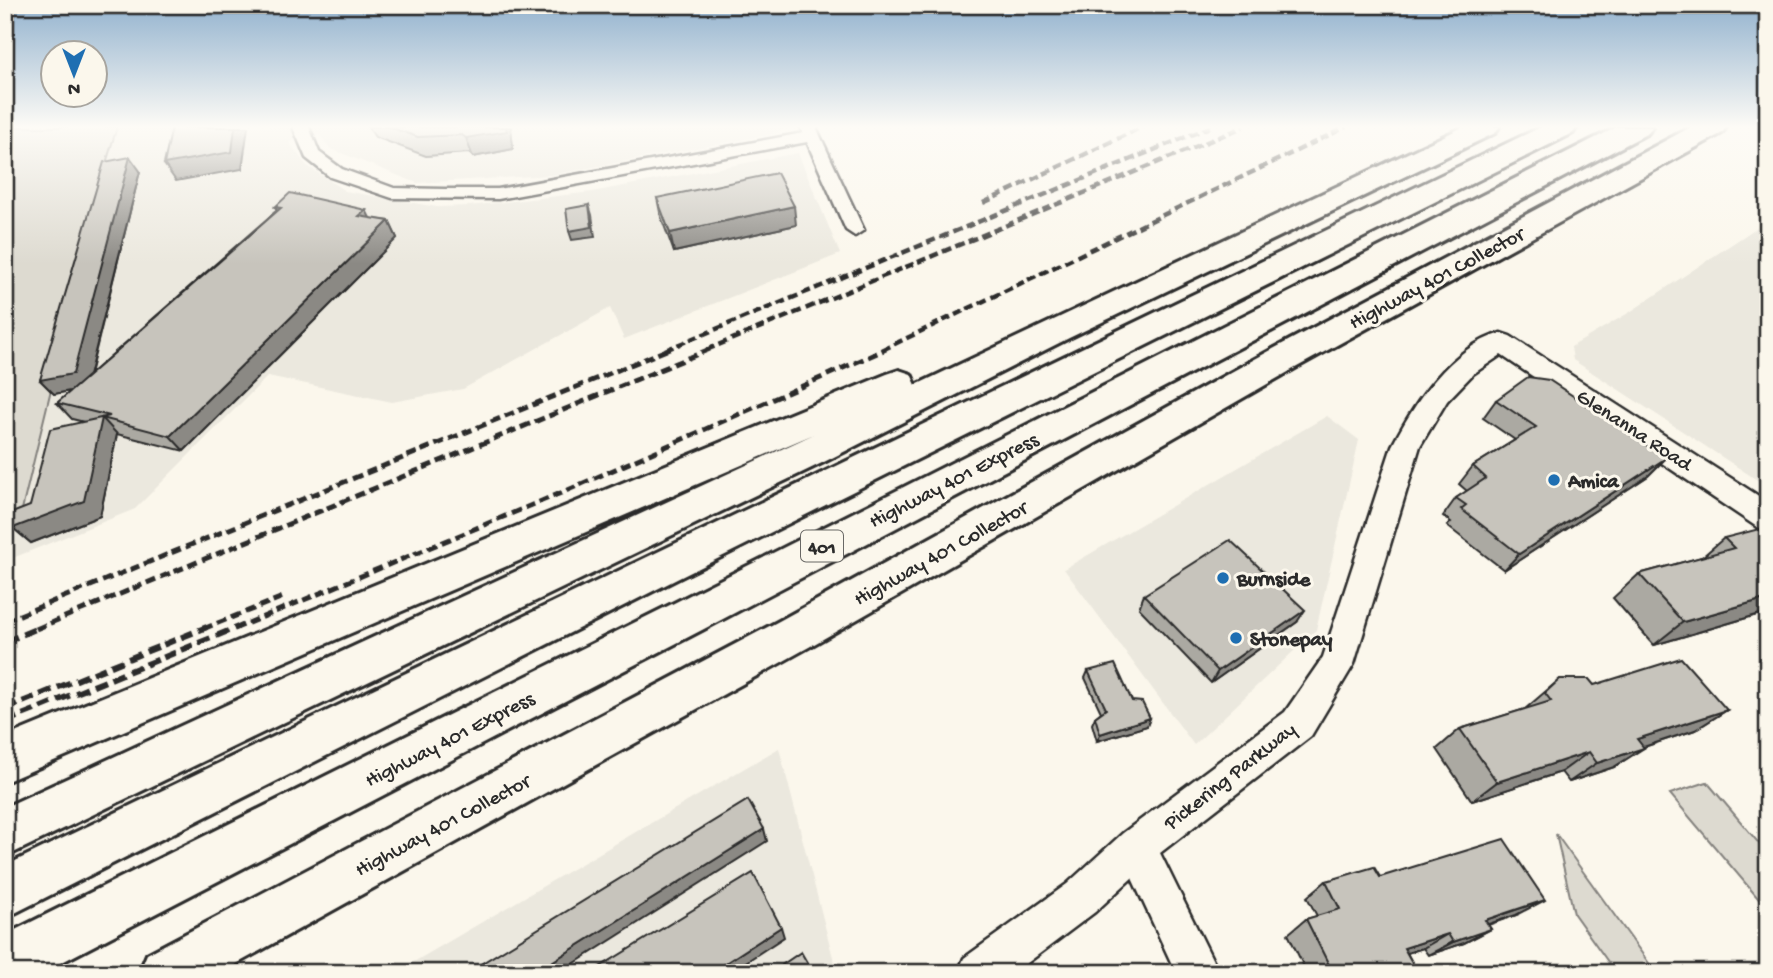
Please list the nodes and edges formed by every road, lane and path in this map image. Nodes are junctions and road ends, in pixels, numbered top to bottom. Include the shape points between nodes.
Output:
1 (336, 173) edge
2 (604, 173) edge
3 (829, 173) edge
4 (1389, 173) edge
5 (1470, 173) edge
6 (1585, 173) edge
7 (1596, 173) edge
8 (855, 230) dead end
9 (1056, 330) junction
10 (1501, 342) joint
11 (1768, 518) edge
12 (5, 760) edge
13 (5, 833) edge
14 (1137, 847) junction
15 (5, 893) edge
16 (5, 963) edge
17 (166, 973) edge
18 (979, 973) edge
19 (1198, 973) edge

1 - 2 street via 392,193 433,194 498,194
3 - 8 street
4 - 9 highway
5 - 15 highway, 401
6 - 16 highway, Highway 401 Express / 401 via 687,617
7 - 17 highway, Highway 401 Collector / 401 via 1285,358 794,634
9 - 12 highway via 973,352
9 - 13 highway via 811,452
10 - 11 street, Glenanna Road
10 - 14 street, Pickering Parkway via 1464,367 1419,421 1406,446 1337,664 1298,724
14 - 18 street, Pickering Parkway via 1081,898
14 - 19 street

